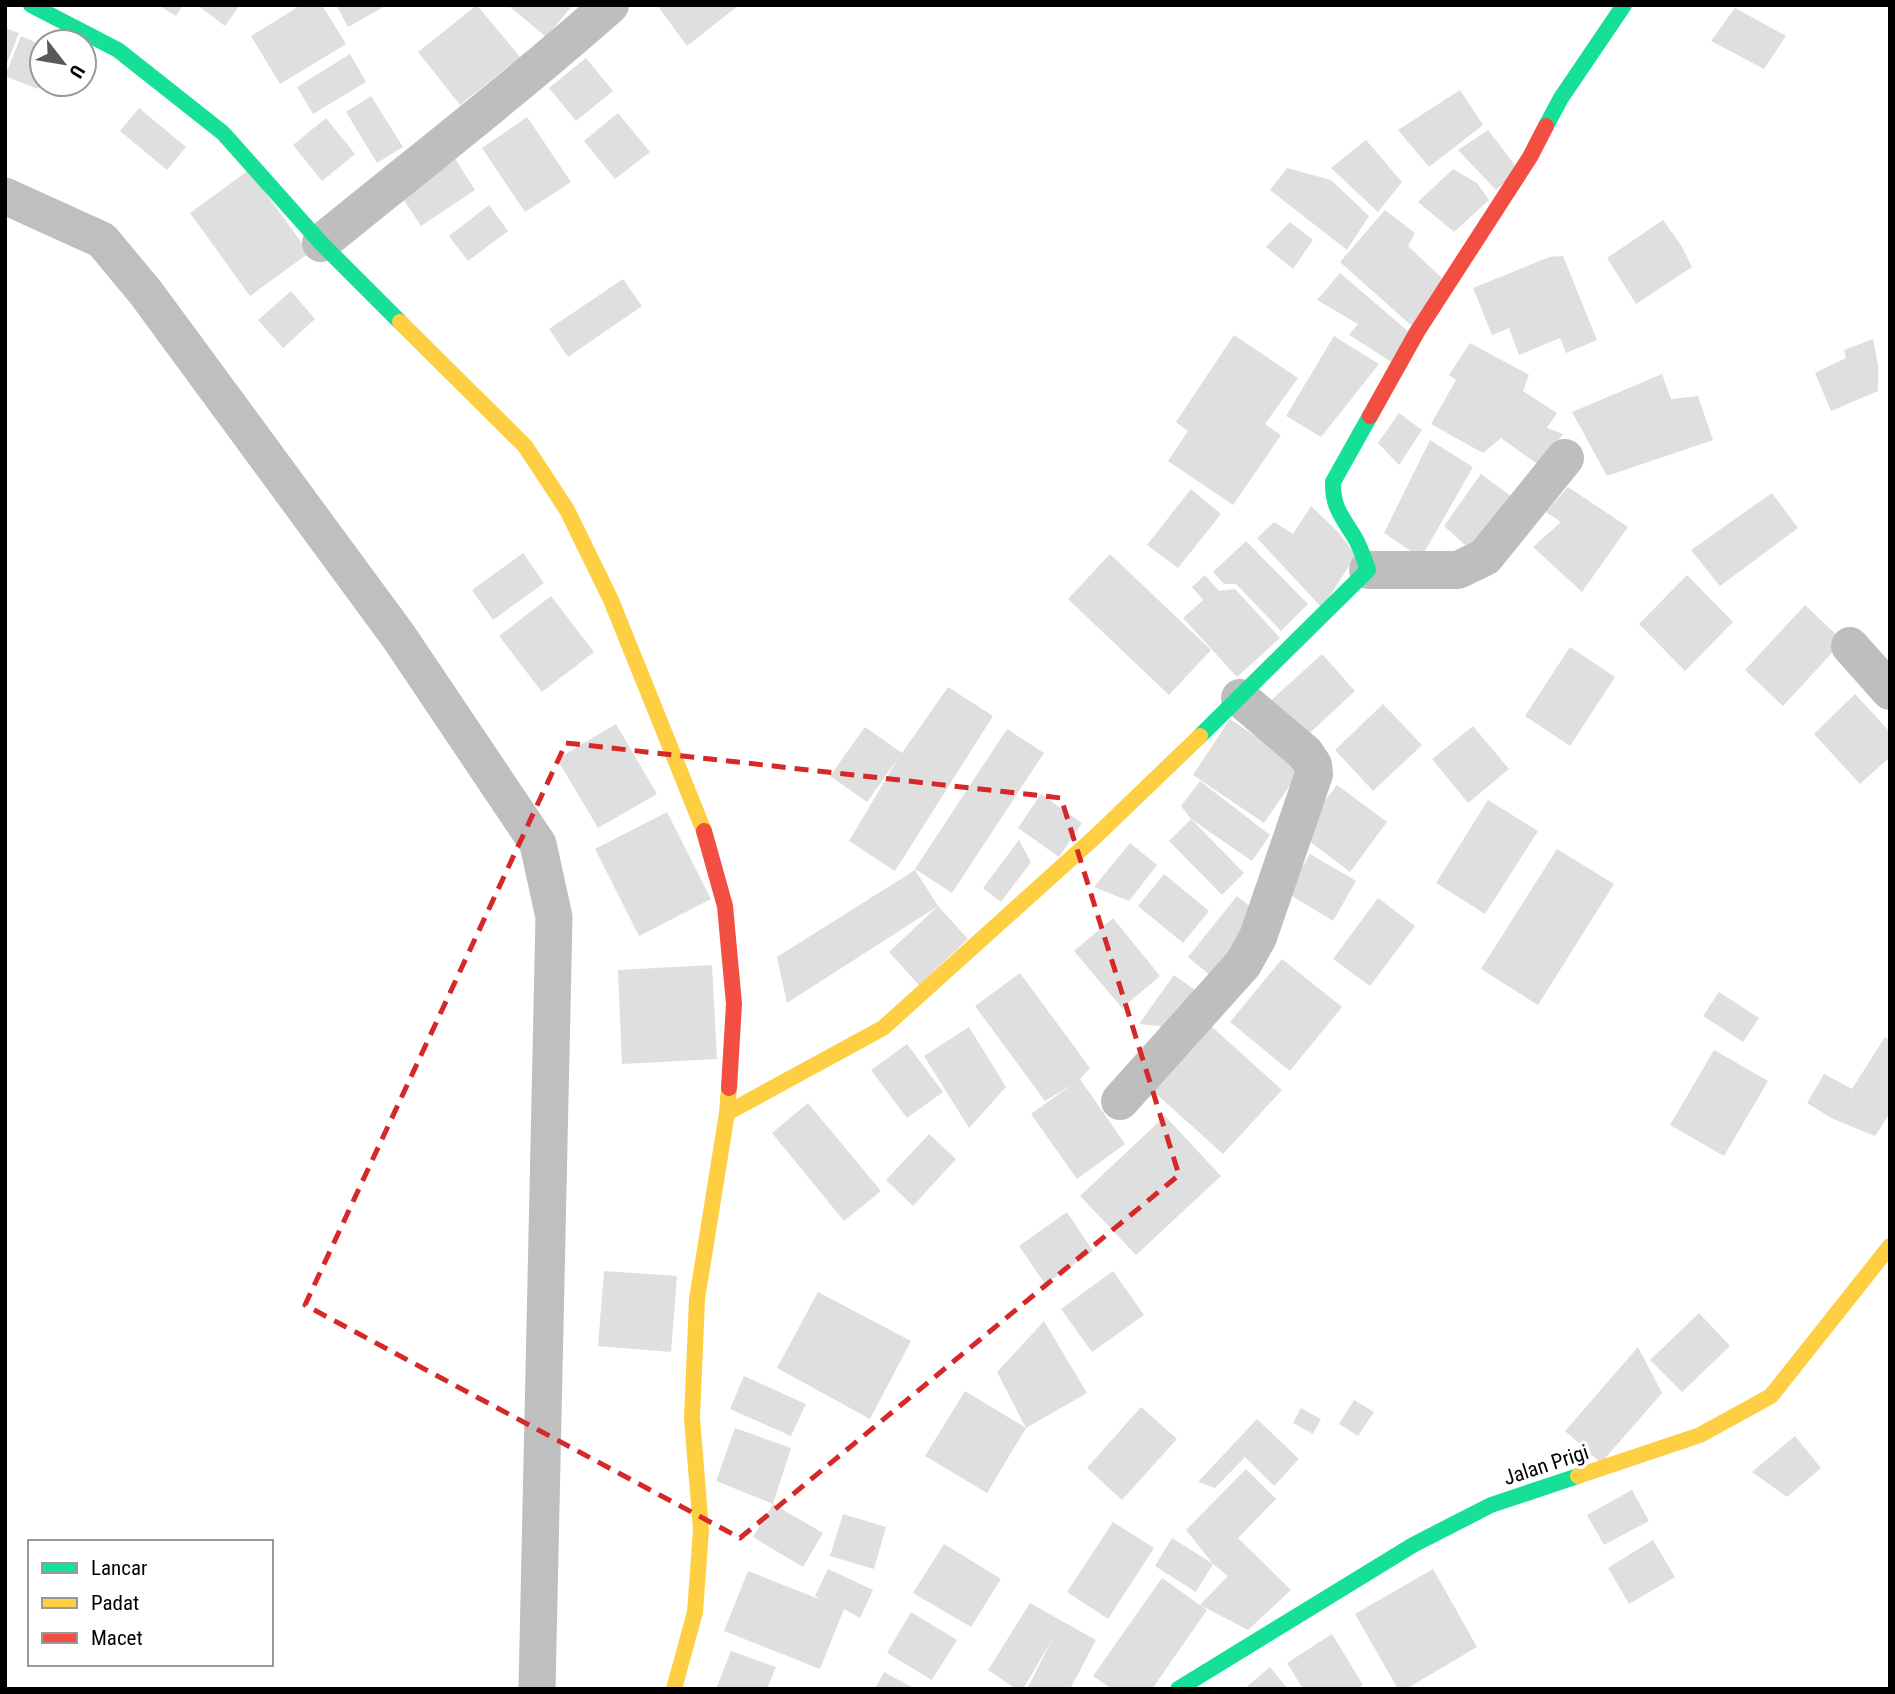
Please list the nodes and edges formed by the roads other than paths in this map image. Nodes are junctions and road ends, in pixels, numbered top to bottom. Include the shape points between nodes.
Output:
1 (31, 5) edge
2 (610, 5) edge
3 (1624, 5) edge
4 (321, 243) junction
5 (1565, 458) dead end
6 (1368, 570) junction
7 (1850, 646) dead end
8 (1890, 691) edge
9 (1240, 698) junction
10 (1120, 1101) dead end
11 (727, 1114) junction
12 (1890, 1246) edge
13 (674, 1689) edge
14 (1178, 1689) edge

1 - 4 street via 118,50 223,134
2 - 4 street via 532,74
3 - 6 street via 1417,332 1333,482 1332,501 1339,519 1360,547
4 - 11 street via 525,446 567,510 611,600 700,819 725,906 734,1004
5 - 6 street via 1485,557 1458,570
6 - 9 street
7 - 8 street
9 - 10 street via 1305,753 1314,774 1309,793 1258,937 1243,964
9 - 11 street via 1096,836 883,1028
11 - 13 street via 697,1299 692,1418 701,1530 695,1612
12 - 14 street, Jalan Prigi via 1771,1396 1700,1435 1491,1505 1413,1545

